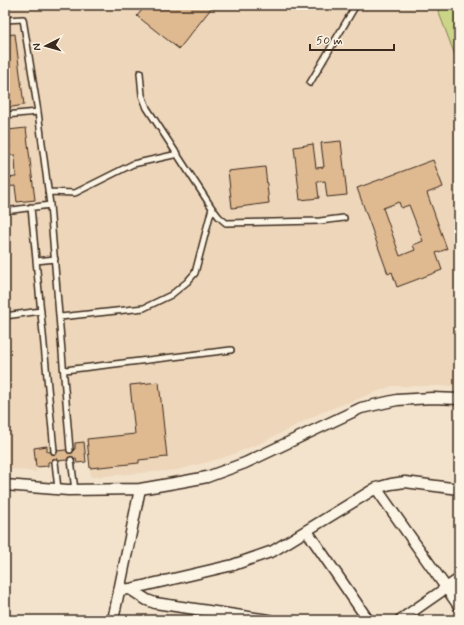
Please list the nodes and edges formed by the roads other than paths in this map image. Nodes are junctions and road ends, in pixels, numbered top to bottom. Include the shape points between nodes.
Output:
1 (356, 5) edge
2 (5, 20) edge
3 (140, 73) dead end
4 (310, 83) dead end
5 (38, 112) junction
6 (5, 115) edge
7 (178, 154) junction
8 (48, 192) junction
9 (50, 205) junction
10 (31, 207) junction
11 (212, 208) junction
12 (5, 211) edge
13 (344, 218) dead end
14 (55, 259) junction
15 (36, 261) junction
16 (41, 311) junction
17 (5, 316) edge
18 (60, 316) junction
19 (232, 350) dead end
20 (64, 370) junction
21 (459, 400) edge
22 (70, 450) dead end
23 (54, 452) dead end
24 (71, 460) dead end
25 (55, 462) dead end
26 (5, 485) edge
27 (376, 488) junction
28 (58, 489) junction
29 (140, 489) junction
30 (459, 489) edge
31 (75, 490) junction
32 (307, 532) junction
33 (459, 578) edge
34 (446, 588) junction
35 (125, 589) junction
36 (459, 606) edge
37 (113, 620) edge
38 (269, 620) edge
39 (368, 620) edge
40 (400, 620) edge

1 - 4 lane
2 - 5 lane via 23,19
3 - 7 lane via 142,95 147,108
5 - 6 lane
5 - 8 lane
7 - 8 lane via 133,164 75,193
7 - 11 lane
8 - 9 lane
9 - 10 lane
9 - 14 lane
10 - 12 lane
10 - 15 lane
11 - 13 lane via 226,223
11 - 18 lane via 195,272 171,295 144,308
14 - 15 lane
14 - 18 lane
15 - 16 lane
16 - 17 lane
16 - 23 lane
18 - 20 lane
19 - 20 lane
20 - 22 lane
21 - 29 street via 397,400 361,408 245,463 207,477
24 - 31 lane
25 - 28 lane
26 - 28 street
27 - 30 street via 405,482
27 - 32 street
27 - 34 street
28 - 31 street
29 - 31 street
29 - 35 street
32 - 35 street via 274,551 233,565
32 - 39 street
33 - 34 street
34 - 36 street
34 - 40 street
35 - 37 street
35 - 38 street via 155,604

